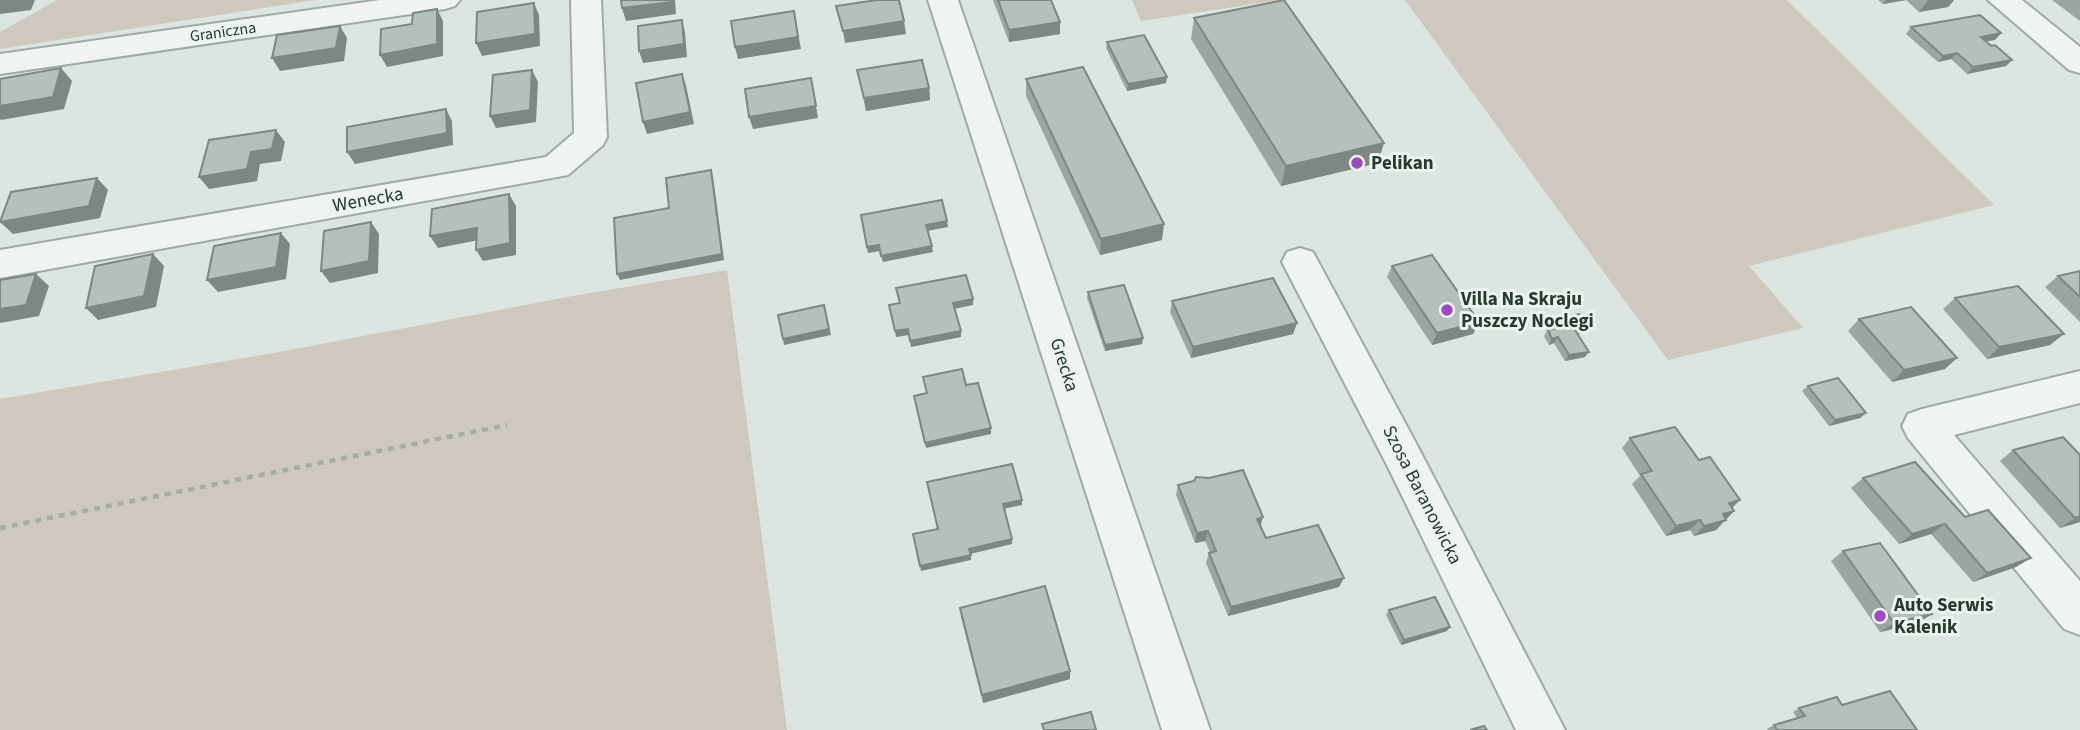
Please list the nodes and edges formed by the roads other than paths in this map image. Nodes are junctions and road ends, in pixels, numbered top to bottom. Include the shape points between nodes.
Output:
1 (445, 0) edge
2 (586, 0) edge
3 (943, 0) edge
4 (2003, 0) edge
5 (2080, 63) edge
6 (0, 64) edge
7 (1300, 262) dead end
8 (0, 264) edge
9 (2080, 387) edge
10 (2080, 614) edge
11 (1186, 730) edge
12 (1541, 730) edge

1 - 6 street, Graniczna
2 - 8 street, Wenecka via 590,137 556,167
3 - 11 street, Grecka
4 - 5 street
7 - 12 street, Szosa Baranowicka
9 - 10 street via 1922,426

